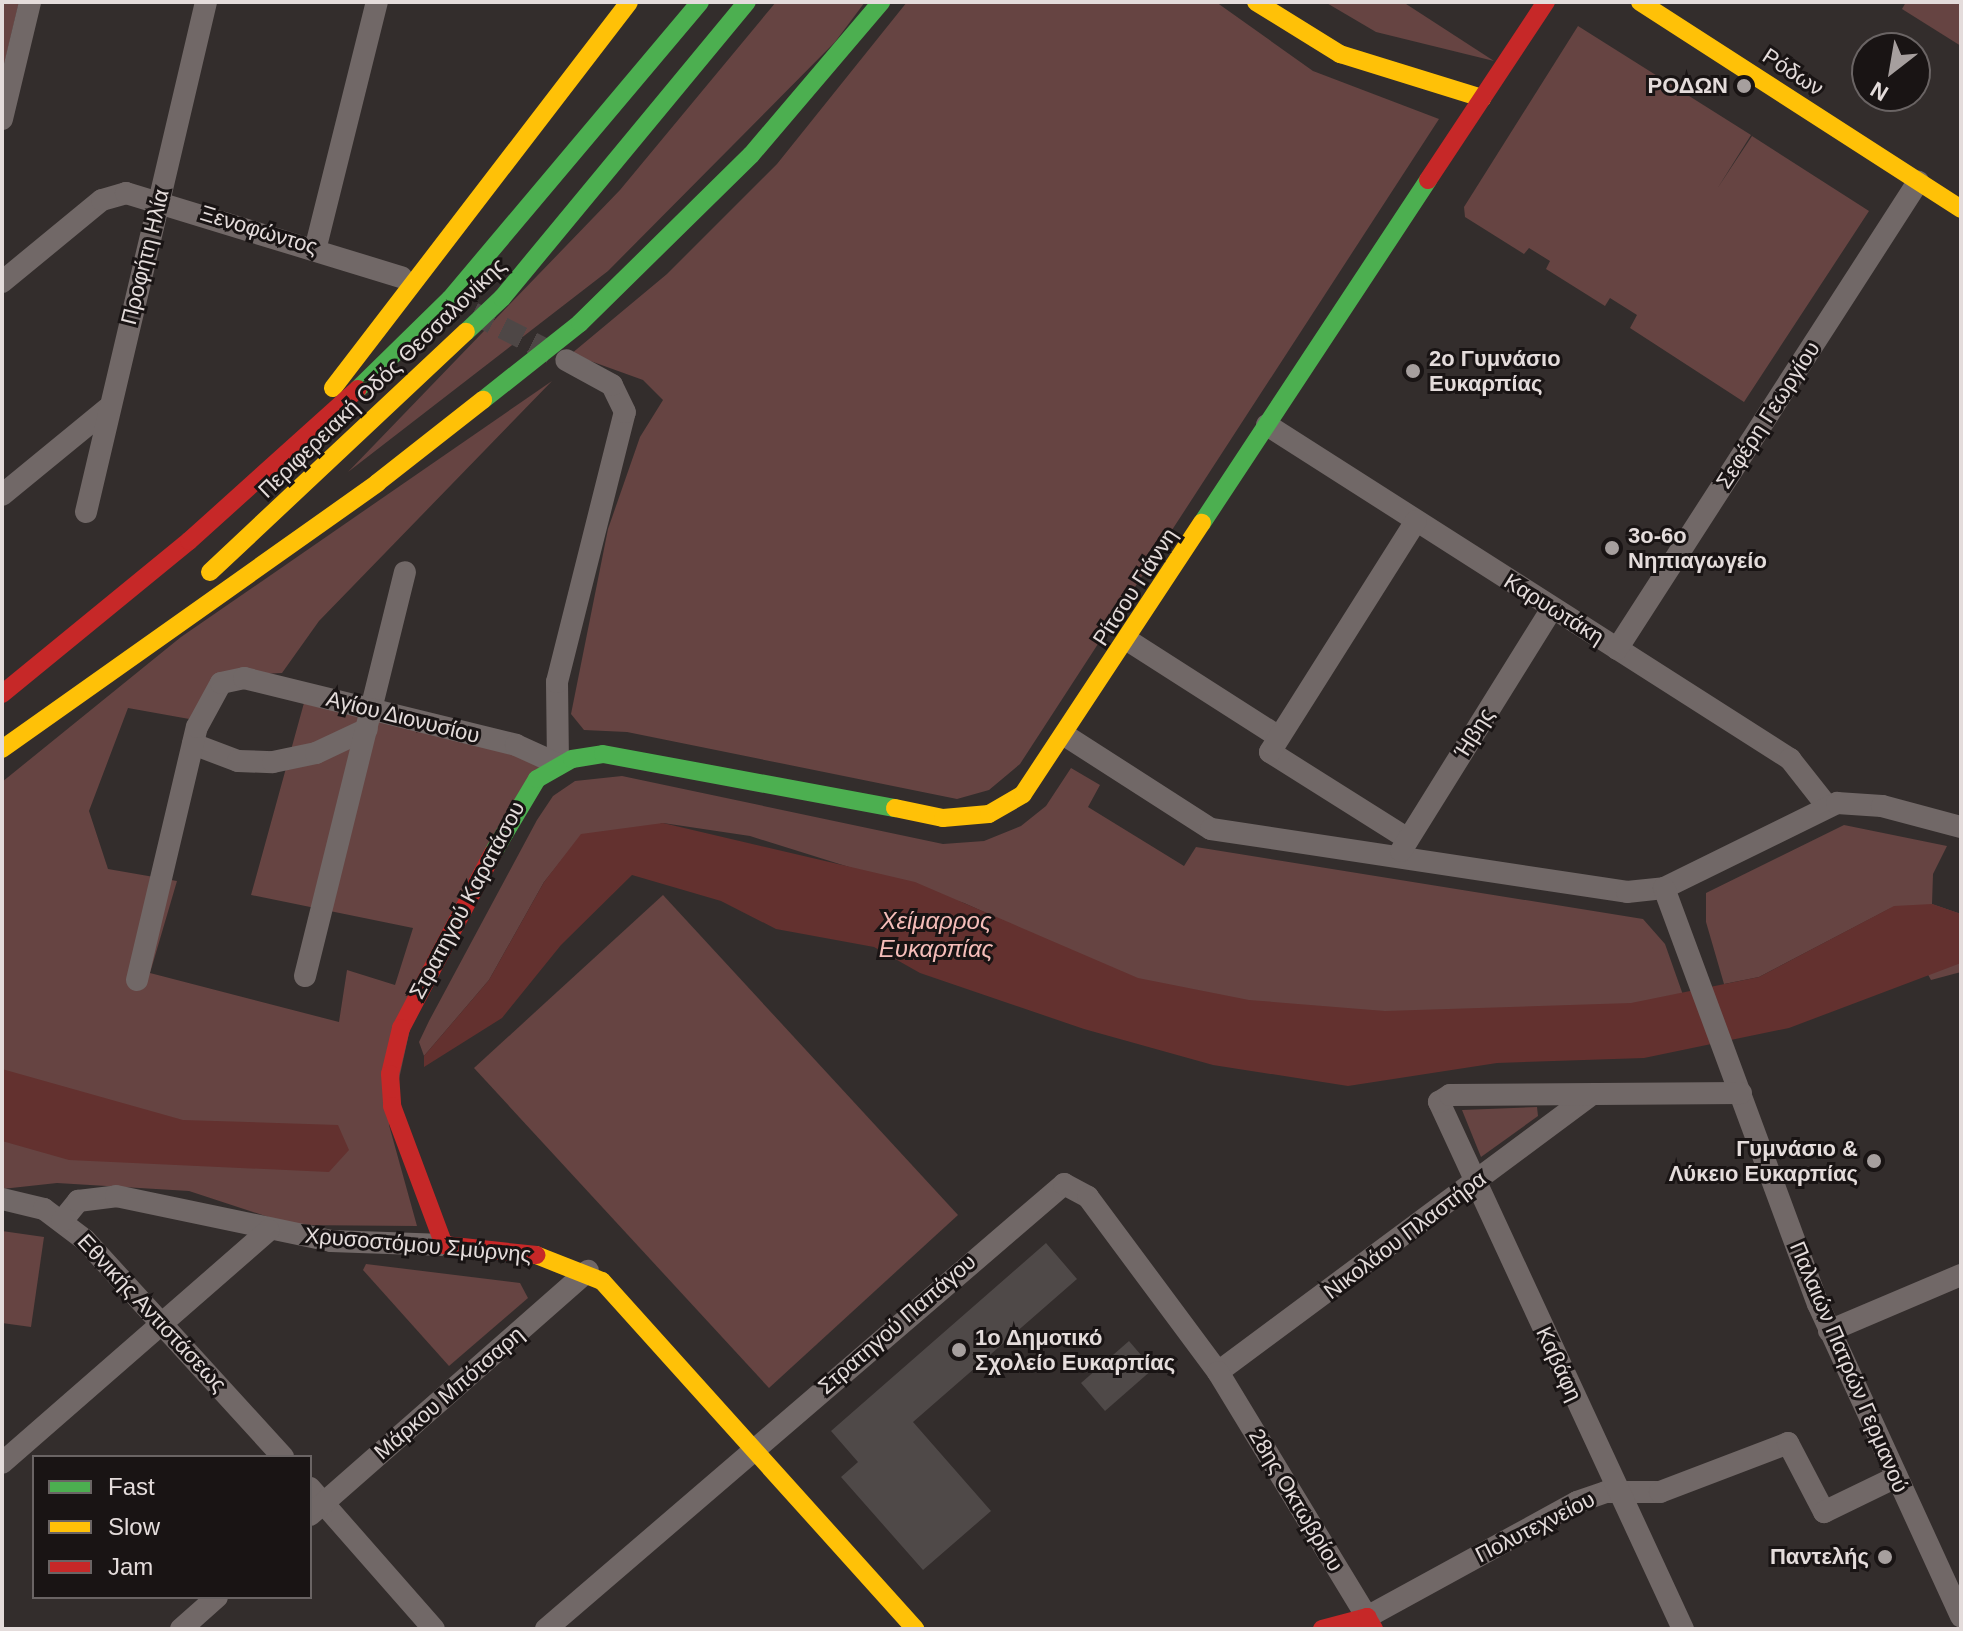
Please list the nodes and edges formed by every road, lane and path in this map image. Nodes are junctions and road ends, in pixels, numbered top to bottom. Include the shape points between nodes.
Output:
1 (30, 2) edge
2 (206, 2) edge
3 (377, 2) edge
4 (629, 2) edge
5 (700, 2) edge
6 (747, 2) edge
7 (881, 2) edge
8 (1256, 2) edge
9 (1546, 2) edge
10 (1640, 2) edge
11 (1482, 98) junction
12 (3, 108) edge
13 (1918, 182) junction
14 (160, 199) junction
15 (1961, 209) edge
16 (316, 246) junction
17 (401, 277) dead end
18 (2, 282) edge
19 (566, 360) tunnel mouth
20 (107, 409) junction
21 (1267, 425) junction
22 (276, 466) junction
23 (2, 495) edge
24 (86, 512) dead end
25 (1416, 521) junction
26 (405, 572) dead end
27 (1552, 608) junction
28 (1129, 641) junction
29 (1617, 649) junction
30 (2, 694) edge
31 (369, 720) junction
32 (1066, 736) junction
33 (1279, 737) junction
34 (2, 740) edge
35 (193, 744) junction
36 (2, 749) edge
37 (558, 764) junction
38 (1827, 806) junction
39 (1961, 827) edge
40 (1402, 848) junction
41 (1664, 888) junction
42 (305, 976) dead end
43 (137, 980) dead end
44 (1741, 1093) junction
45 (1590, 1096) junction
46 (1473, 1183) junction
47 (2, 1199) edge
48 (62, 1221) junction
49 (269, 1230) junction
50 (444, 1245) junction
51 (588, 1271) junction
52 (1961, 1275) edge
53 (164, 1321) junction
54 (1829, 1331) junction
55 (1218, 1372) junction
56 (754, 1448) junction
57 (281, 1455) edge
58 (2, 1463) edge
59 (1896, 1477) junction
60 (1622, 1494) junction
61 (314, 1502) edge
62 (215, 1599) edge
63 (1961, 1617) edge
64 (1371, 1623) edge
65 (913, 1628) edge
66 (181, 1629) edge
67 (434, 1629) edge
68 (546, 1629) edge
69 (1322, 1629) edge
70 (1683, 1629) edge

1 - 12 street
2 - 14 street, Προφήτη Ηλία
3 - 16 street
4 - 22 main road
5 - 22 main road, Περιφερειακή Οδός Θεσσαλονίκης via 450,299
6 - 34 main road, Περιφερειακή Οδός Θεσσαλονίκης via 558,236 429,371 235,551
7 - 36 main road via 751,155 580,323 390,474
8 - 11 main road via 1340,54
9 - 11 main road, Ρίτσου Γιάννη
10 - 13 main road, Ρόδων
11 - 21 main road, Ρίτσου Γιάννη
13 - 15 main road, Ρόδων
13 - 29 street, Σεφέρη Γεωργίου
14 - 16 street, Ξενοφώντος
14 - 18 street, Ξενοφώντος via 108,196
14 - 20 street, Προφήτη Ηλία
16 - 17 street, Ξενοφώντος
19 - 37 street via 612,385 625,412 557,682
20 - 23 street
20 - 24 street, Προφήτη Ηλία
21 - 25 street, Καρυωτάκη
21 - 28 main road, Ρίτσου Γιάννη
22 - 30 main road, Περιφερειακή Οδός Θεσσαλονίκης
25 - 27 street, Καρυωτάκη
25 - 33 street
26 - 31 street
27 - 29 street, Καρυωτάκη
27 - 40 street, Ήβης
28 - 32 main road, Ρίτσου Γιάννη
28 - 33 street
29 - 38 street, Καρυωτάκη via 1800,766
31 - 35 street via 316,753 273,762 238,761
31 - 35 street, Αγίου Διονυσίου via 244,678 212,690
31 - 37 street, Αγίου Διονυσίου via 516,745
31 - 42 street
32 - 37 main road, Ρίτσου Γιάννη via 1023,794 967,818 905,812 630,756 593,755
32 - 40 street via 1211,829
33 - 40 street via 1270,752
35 - 43 street
37 - 50 main road, Στρατηγού Καρατάσου via 532,785 514,811 412,1003 391,1062 394,1118
38 - 39 street via 1857,802
38 - 41 street
40 - 41 street via 1615,891
41 - 44 street, Παλαιών Πατρών Γερμανού
44 - 45 street
44 - 54 street, Παλαιών Πατρών Γερμανού
45 - 46 street, Νικολάου Πλαστήρα
45 - 46 street, Καβάφη via 1440,1099
46 - 55 street, Νικολάου Πλαστήρα
46 - 60 street, Καβάφη
47 - 48 street, Εθνικής Αντιστάσεως via 30,1202
48 - 49 street, Χρυσοστόμου Σμύρνης via 78,1201 116,1196
48 - 53 street, Εθνικής Αντιστάσεως
49 - 50 street, Χρυσοστόμου Σμύρνης via 352,1243
49 - 53 street
50 - 51 main road, Χρυσοστόμου Σμύρνης via 528,1252
51 - 56 main road, Χρυσοστόμου Σμύρνης via 620,1297
51 - 61 street, Μάρκου Μπότσαρη
52 - 54 street
53 - 57 street, Εθνικής Αντιστάσεως
53 - 58 street
54 - 59 street, Παλαιών Πατρών Γερμανού
55 - 56 street, Στρατηγού Παπάγου via 1088,1197 1064,1184
55 - 64 street, 28ης Οκτωβρίου
56 - 65 main road, Χρυσοστόμου Σμύρνης
56 - 68 street, Στρατηγού Παπάγου
59 - 60 street, Πολυτεχνείου via 1824,1512 1788,1443 1660,1492
59 - 63 street, Παλαιών Πατρών Γερμανού
60 - 64 street, Πολυτεχνείου via 1599,1493 1577,1502
60 - 70 street, Καβάφη
61 - 67 street
62 - 66 street
64 - 69 main road, Πολυτεχνείου

